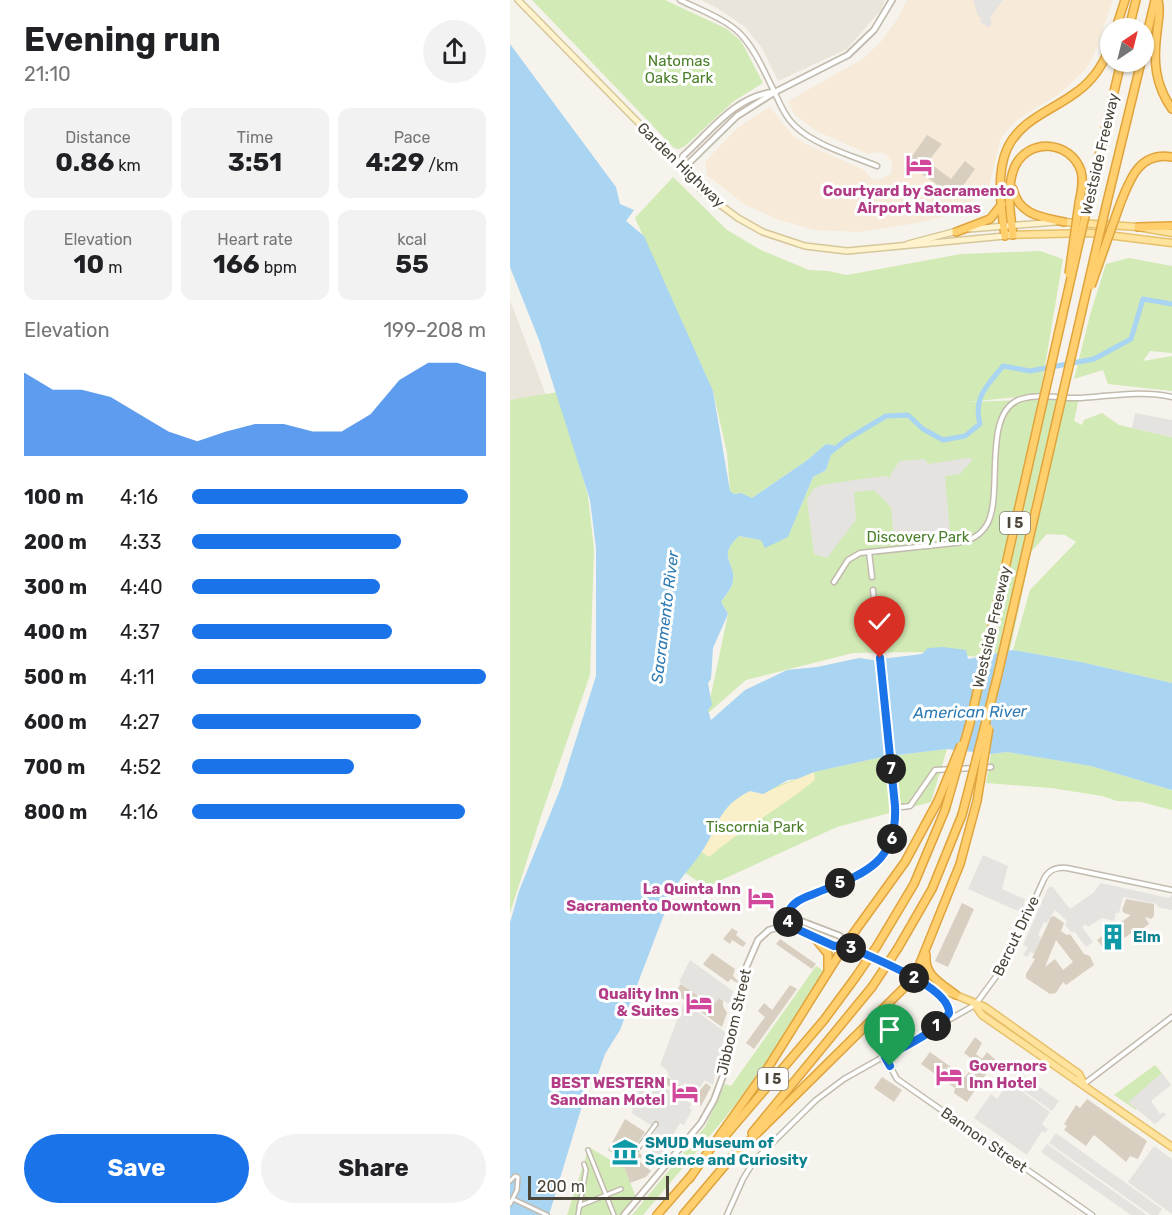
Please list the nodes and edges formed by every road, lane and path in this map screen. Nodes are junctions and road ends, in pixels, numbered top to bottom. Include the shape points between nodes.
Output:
1 (518, 0) edge
2 (680, 0) edge
3 (892, 0) edge
4 (1125, 0) edge
5 (1136, 0) edge
6 (1156, 0) edge
7 (1119, 18) edge
8 (1132, 18) edge
9 (1151, 18) edge
10 (1100, 68) edge
11 (1120, 72) edge
12 (1139, 72) edge
13 (775, 92) junction
14 (1172, 109) edge
15 (1172, 157) edge
16 (679, 165) junction
17 (877, 166) dead end
18 (1012, 177) junction
19 (1003, 202) junction
20 (1064, 222) junction
21 (1008, 224) junction
22 (1172, 226) edge
23 (1138, 227) junction
24 (956, 231) junction
25 (1172, 233) edge
26 (1009, 235) junction
27 (1172, 243) edge
28 (886, 249) junction
29 (1081, 314) junction
30 (1061, 324) junction
31 (1172, 397) edge
32 (869, 552) junction
33 (872, 577) dead end
34 (834, 582) dead end
35 (873, 590) dead end
36 (997, 678) junction
37 (970, 723) junction
38 (991, 767) dead end
39 (895, 806) junction
40 (1172, 890) edge
41 (788, 925) junction
42 (815, 938) junction
43 (845, 945) junction
44 (926, 949) junction
45 (826, 977) junction
46 (914, 978) junction
47 (927, 984) junction
48 (956, 994) junction
49 (975, 1005) junction
50 (1172, 1017) edge
51 (937, 1026) junction
52 (885, 1057) junction
53 (1084, 1084) junction
54 (656, 1124) dead end
55 (1172, 1147) edge
56 (588, 1150) dead end
57 (636, 1150) dead end
58 (730, 1160) junction
59 (584, 1164) dead end
60 (689, 1179) junction
61 (510, 1181) edge
62 (621, 1190) dead end
63 (606, 1195) junction
64 (513, 1199) junction
65 (510, 1204) edge
66 (579, 1206) junction
67 (548, 1215) edge
68 (578, 1215) edge
69 (614, 1215) edge
70 (624, 1215) edge
71 (657, 1215) edge
72 (683, 1215) edge
73 (728, 1215) edge
74 (1092, 1215) edge

1 - 16 main road, Garden Highway
2 - 13 street via 724,20 743,34
3 - 13 street via 874,30 848,55
4 - 7 highway
5 - 8 highway
6 - 9 highway
6 - 14 highway via 1160,7 1154,62 1160,90
10 - 19 highway via 1086,84 1029,122 1011,141 1003,163
11 - 30 highway, Westside Freeway / I 5, bridge
12 - 29 highway, Westside Freeway / I 5, bridge
13 - 16 street via 737,116 688,163
13 - 16 street via 763,93 731,111 683,156
13 - 17 street via 786,116 801,132
15 - 29 highway, bridge via 1158,156 1141,164 1129,179
16 - 28 main road, Garden Highway via 703,192 763,232 817,249
18 - 20 highway via 1014,194 1026,211
18 - 21 highway
18 - 30 highway, bridge via 1018,160 1041,146 1060,148 1075,160 1081,172
19 - 21 highway
19 - 24 highway via 990,219
20 - 21 main road, Garden Highway
20 - 23 main road, Garden Highway
21 - 24 main road, Garden Highway
21 - 26 highway
22 - 23 highway
23 - 25 main road, Garden Highway
24 - 28 main road, Garden Highway
26 - 27 main road, Garden Highway via 1091,233
26 - 28 main road, Garden Highway
29 - 36 highway, Westside Freeway / I 5, bridge
30 - 37 highway, Westside Freeway / I 5, bridge
31 - 32 street via 1135,393 1020,400 1008,409 998,430 990,519 978,535 955,543
32 - 33 street
32 - 34 street via 854,555
35 - 39 street
36 - 44 highway, bridge via 977,801 960,864
36 - 58 highway, Westside Freeway / I 5, bridge via 962,816 932,890 872,987
37 - 43 highway, bridge via 938,801 905,862
37 - 60 highway, Westside Freeway / I 5, bridge via 945,810 914,884 877,946 816,1028
38 - 39 street via 935,770 910,806
39 - 41 street via 894,833 881,859 861,875 797,902 789,912
40 - 49 street, Bercut Drive via 1067,868 1050,871 1006,963
41 - 42 street
41 - 43 street via 801,921 840,936
41 - 70 street, Jibboom Street via 763,934 750,956 724,1073 708,1111
42 - 43 street via 834,946
42 - 45 highway via 828,954
43 - 45 highway
43 - 46 main road
44 - 46 highway
44 - 48 highway via 925,966 929,974
45 - 60 highway
46 - 47 main road
46 - 58 highway
47 - 48 main road
47 - 51 street via 949,1006 947,1016
48 - 49 main road
49 - 51 street, Bercut Drive
49 - 53 main road via 985,1007 1079,1074
50 - 53 street
51 - 52 street, Bercut Drive
52 - 73 street, Bercut Drive via 829,1090 763,1150 743,1179
52 - 74 street, Bannon Street via 897,1079
53 - 55 main road
54 - 57 street
56 - 63 street
58 - 72 highway, Westside Freeway / I 5
59 - 66 street
60 - 71 highway, Westside Freeway / I 5
61 - 64 street via 518,1177
62 - 63 street
63 - 66 street
63 - 69 street
64 - 65 street
64 - 67 street
66 - 68 street

